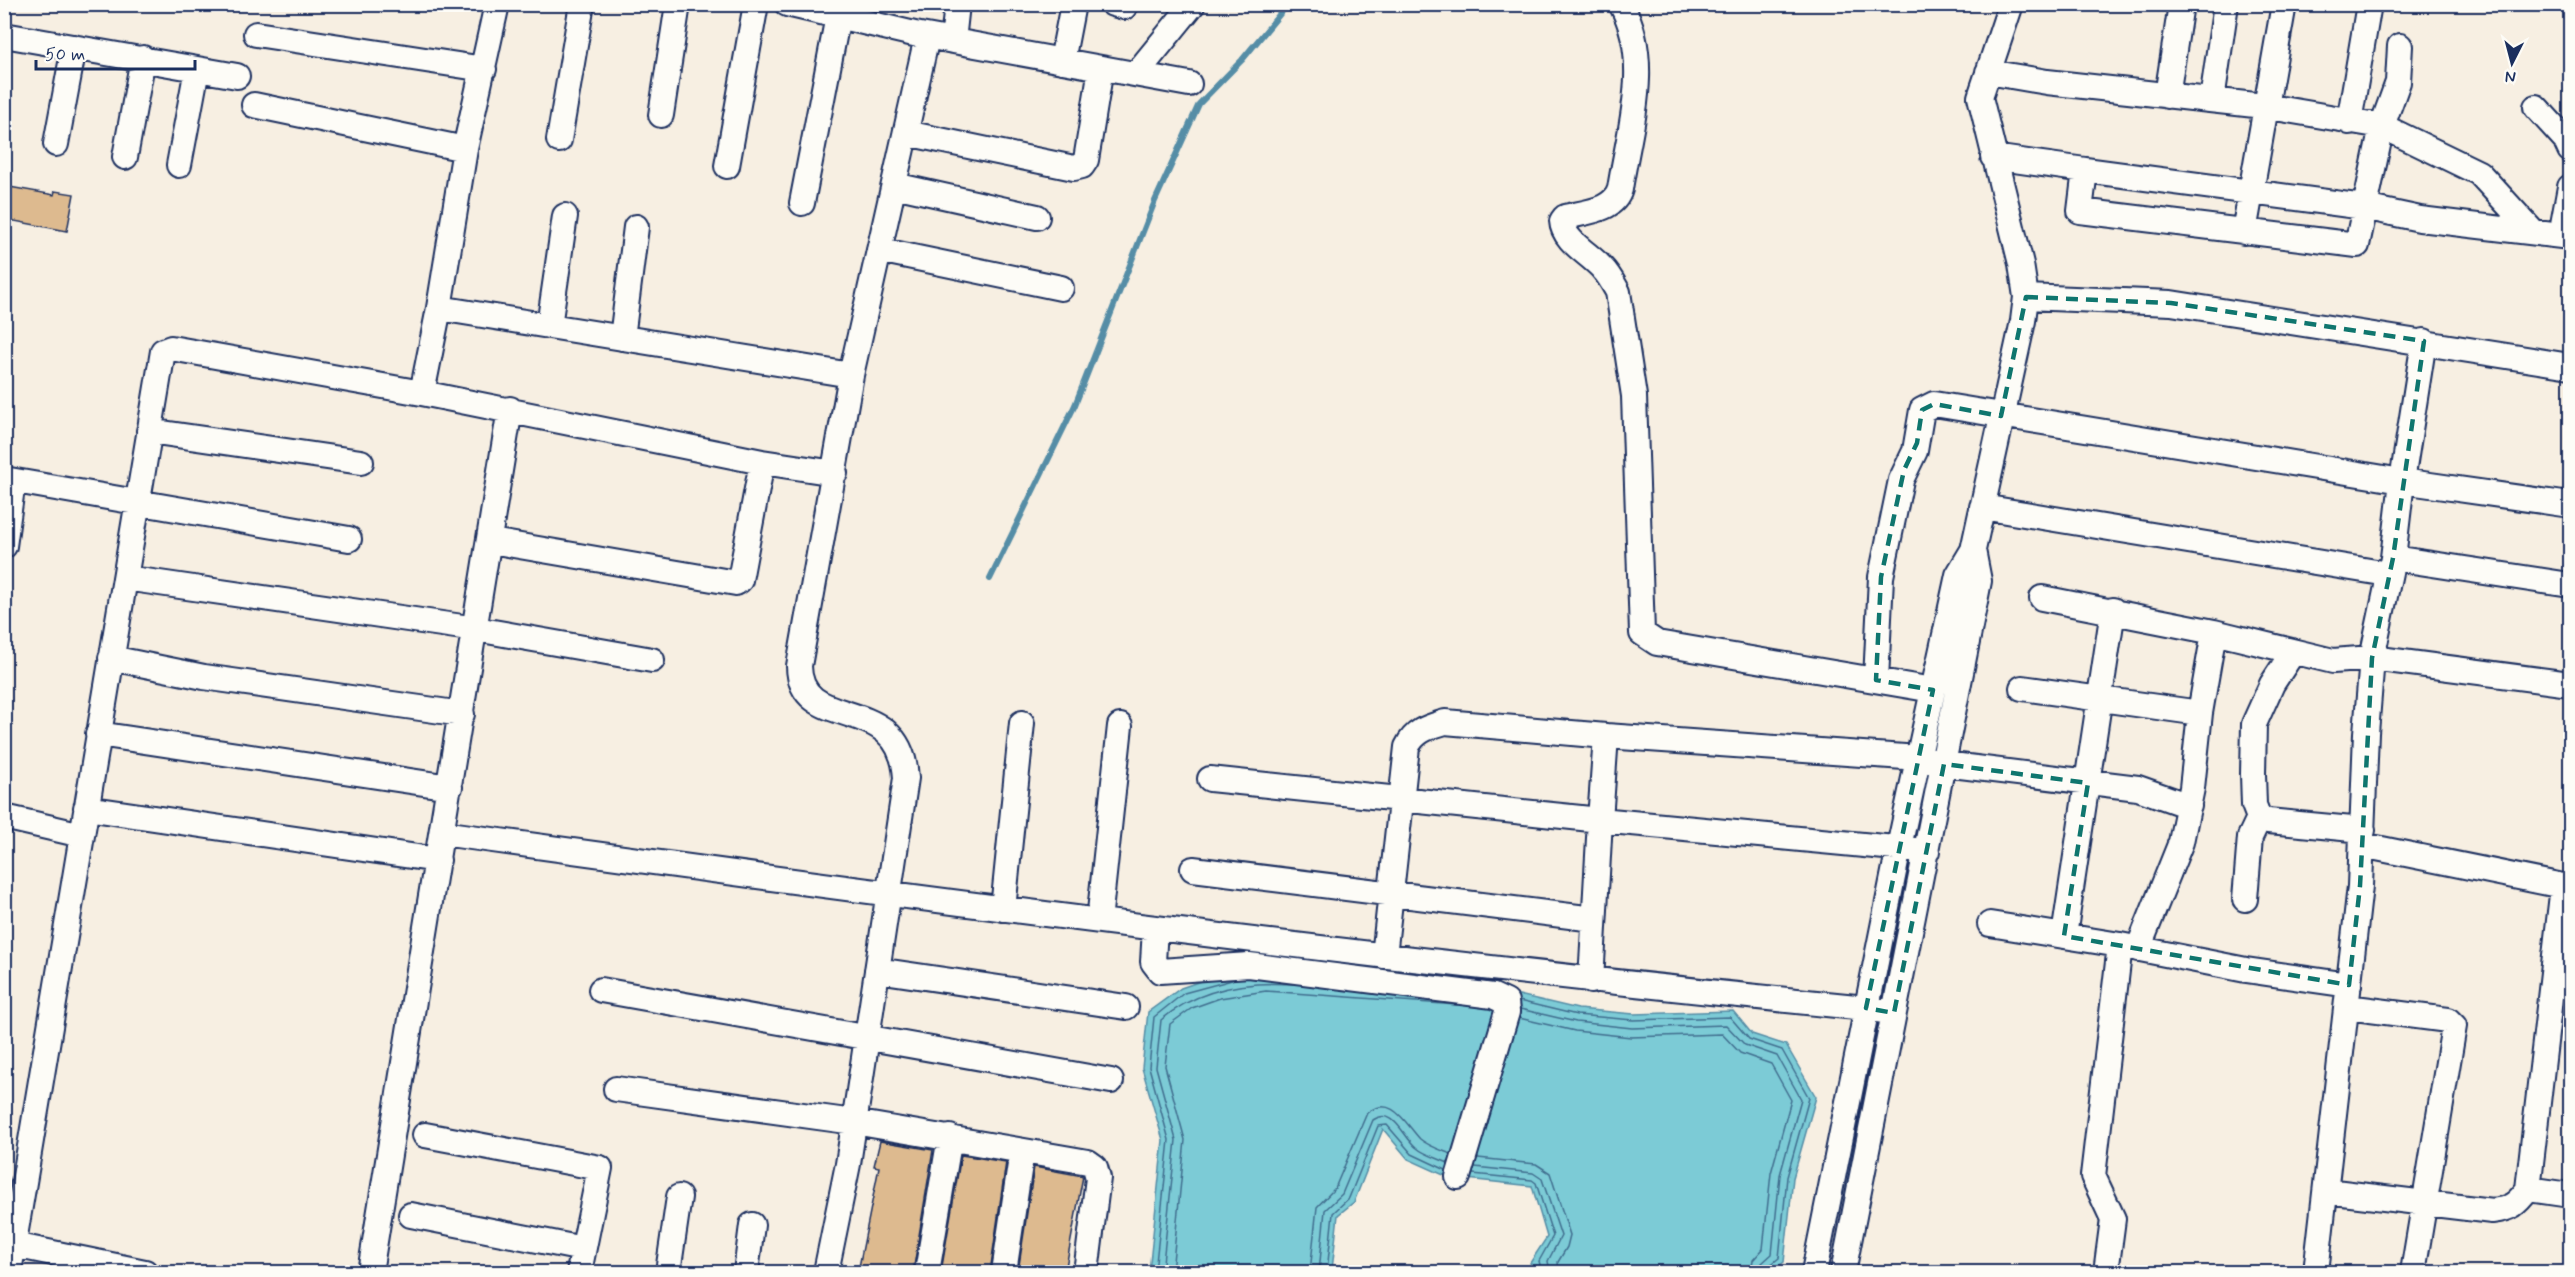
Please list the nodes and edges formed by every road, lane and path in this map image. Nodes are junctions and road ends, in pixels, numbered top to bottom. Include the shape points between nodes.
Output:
1 (497, 4) edge
2 (582, 4) edge
3 (678, 4) edge
4 (756, 4) edge
5 (787, 4) edge
6 (957, 4) edge
7 (1073, 4) edge
8 (1193, 4) edge
9 (1621, 4) edge
10 (2011, 4) edge
11 (2181, 4) edge
12 (2226, 4) edge
13 (2284, 4) edge
14 (2369, 4) edge
15 (814, 8) edge
16 (838, 16) junction
17 (256, 34) dead end
18 (915, 34) junction
19 (4, 35) edge
20 (953, 41) junction
21 (2400, 46) dead end
22 (74, 47) junction
23 (143, 58) junction
24 (1062, 61) junction
25 (1101, 68) junction
26 (197, 69) junction
27 (484, 69) junction
28 (1989, 72) junction
29 (1136, 74) junction
30 (237, 76) dead end
31 (1189, 84) dead end
32 (2168, 96) junction
33 (2212, 100) junction
34 (254, 105) dead end
35 (2264, 106) junction
36 (2536, 107) dead end
37 (661, 115) dead end
38 (2349, 122) junction
39 (2382, 126) junction
40 (906, 133) junction
41 (559, 140) dead end
42 (56, 144) dead end
43 (465, 149) junction
44 (2571, 150) edge
45 (125, 157) dead end
46 (1993, 157) junction
47 (179, 165) dead end
48 (727, 166) dead end
49 (2085, 170) junction
50 (894, 185) junction
51 (2571, 187) edge
52 (2250, 193) junction
53 (802, 203) dead end
54 (2364, 207) junction
55 (565, 216) dead end
56 (1037, 217) dead end
57 (636, 227) dead end
58 (2532, 231) junction
59 (2244, 232) junction
60 (2566, 236) edge
61 (879, 250) junction
62 (1061, 288) dead end
63 (2026, 297) junction
64 (439, 308) junction
65 (549, 326) junction
66 (622, 338) junction
67 (2424, 342) junction
68 (2571, 366) edge
69 (851, 375) junction
70 (422, 393) junction
71 (510, 409) junction
72 (2001, 416) junction
73 (149, 431) junction
74 (362, 462) dead end
75 (762, 462) junction
76 (835, 473) junction
77 (9, 480) edge
78 (2402, 481) junction
79 (138, 504) junction
80 (2571, 505) edge
81 (1982, 507) junction
82 (349, 539) dead end
83 (491, 541) junction
84 (4, 546) edge
85 (1973, 550) junction
86 (2391, 566) junction
87 (125, 578) junction
88 (2571, 585) edge
89 (2042, 598) dead end
90 (2113, 610) junction
91 (476, 629) junction
92 (2214, 632) junction
93 (2293, 652) junction
94 (111, 658) junction
95 (2372, 658) junction
96 (652, 660) dead end
97 (1876, 680) junction
98 (2571, 684) edge
99 (2022, 688) dead end
100 (1933, 690) junction
101 (2100, 700) junction
102 (2200, 713) junction
103 (462, 714) junction
104 (1022, 723) dead end
105 (1120, 726) dead end
106 (98, 734) junction
107 (1606, 736) junction
108 (1919, 758) junction
109 (1944, 764) junction
110 (1210, 779) dead end
111 (2088, 783) junction
112 (450, 787) junction
113 (1402, 801) junction
114 (2189, 806) junction
115 (86, 808) junction
116 (4, 817) edge
117 (2259, 818) junction
118 (1600, 820) junction
119 (442, 833) junction
120 (82, 835) junction
121 (2362, 837) junction
122 (1899, 847) junction
123 (1927, 851) junction
124 (438, 860) junction
125 (1193, 869) dead end
126 (2567, 886) edge
127 (1393, 894) junction
128 (889, 896) junction
129 (2245, 899) dead end
130 (1003, 909) junction
131 (1594, 919) junction
132 (1100, 921) junction
133 (1990, 924) dead end
134 (1155, 928) junction
135 (2064, 936) junction
136 (2129, 947) junction
137 (1384, 956) junction
138 (877, 970) junction
139 (2562, 976) edge
140 (1591, 981) junction
141 (601, 990) dead end
142 (2348, 996) junction
143 (1126, 1007) dead end
144 (1866, 1008) junction
145 (1894, 1013) junction
146 (867, 1036) junction
147 (1111, 1081) dead end
148 (616, 1089) dead end
149 (854, 1122) junction
150 (425, 1135) dead end
151 (950, 1137) junction
152 (1022, 1150) junction
153 (1458, 1177) dead end
154 (2528, 1189) junction
155 (2326, 1191) junction
156 (2571, 1195) edge
157 (680, 1197) dead end
158 (2424, 1201) junction
159 (411, 1215) dead end
160 (752, 1225) dead end
161 (9, 1244) edge
162 (581, 1261) edge
163 (9, 1272) edge
164 (145, 1272) edge
165 (370, 1272) edge
166 (668, 1272) edge
167 (746, 1272) edge
168 (826, 1272) edge
169 (927, 1272) edge
170 (1004, 1272) edge
171 (1086, 1272) edge
172 (1814, 1272) edge
173 (1843, 1272) edge
174 (2106, 1272) edge
175 (2316, 1272) edge
176 (2413, 1272) edge

1 - 27 street
2 - 41 street
3 - 37 street
4 - 48 street
5 - 15 street
6 - 20 street
7 - 24 street
8 - 29 street
9 - 97 street via 1637,46 1638,70 1620,189 1610,205 1565,217 1562,228 1611,277 1618,292 1634,396 1642,633 1657,643
10 - 28 street
11 - 32 street
12 - 33 street
13 - 35 street
14 - 38 street
15 - 16 street
16 - 18 street
16 - 53 street
17 - 27 street
18 - 20 street
18 - 40 street via 927,37
19 - 22 street
20 - 24 street
21 - 39 street via 2398,82
22 - 23 street
22 - 42 street
23 - 26 street
23 - 45 street
24 - 25 street
25 - 29 street
25 - 40 street via 1086,160 1074,168
26 - 30 street
26 - 47 street
27 - 43 street
28 - 32 street
28 - 46 street via 1980,97
29 - 31 street
32 - 33 street
33 - 35 street
34 - 43 street
35 - 38 street
35 - 52 street
36 - 44 street
38 - 39 street
39 - 54 street
39 - 58 street via 2480,173
40 - 50 street
43 - 64 street
46 - 49 street
46 - 63 street
49 - 52 street
49 - 59 street via 2080,211
50 - 56 street
50 - 61 street
51 - 60 street
52 - 54 street
52 - 59 street
54 - 58 street via 2420,219
54 - 59 street via 2357,245
55 - 65 street
57 - 66 street
58 - 60 street
61 - 62 street
61 - 69 street
63 - 67 street via 2171,303
63 - 72 street
64 - 65 street
64 - 70 street
65 - 66 street
66 - 69 street
67 - 68 street
67 - 78 street
69 - 76 street
70 - 71 street
70 - 73 street via 166,348
71 - 75 street
71 - 83 street
72 - 78 street
72 - 81 street
72 - 97 street via 1934,404 1922,410 1917,443 1901,480 1881,577
73 - 74 street
73 - 79 street
75 - 76 street
75 - 83 street via 740,580 736,583
76 - 128 street via 799,677 803,687 823,706 872,721 890,734 902,755 906,778
77 - 79 street
77 - 84 street
78 - 80 street
78 - 86 street
79 - 82 street
79 - 87 street
81 - 85 street
81 - 86 street
83 - 91 street
85 - 100 street via 1958,575
85 - 109 street via 1979,581
86 - 88 street
86 - 95 street
87 - 91 street
87 - 94 street
89 - 90 street
90 - 92 street
90 - 101 street
91 - 96 street
91 - 103 street
92 - 93 street
92 - 102 street
93 - 95 street via 2333,661
93 - 117 street via 2272,684 2254,724 2254,805
94 - 103 street via 204,677
94 - 106 street
95 - 98 street
95 - 121 street
97 - 100 street
99 - 101 street
100 - 108 street
101 - 102 street
101 - 111 street
102 - 114 street
103 - 112 street
104 - 130 street
105 - 132 street
106 - 112 street
106 - 115 street
107 - 108 street
107 - 113 street via 1445,722 1411,738
107 - 118 street
108 - 109 street
108 - 122 street
109 - 111 street
109 - 123 street
110 - 113 street
111 - 114 street via 2138,788
111 - 135 street
112 - 119 street
113 - 118 street
113 - 127 street
114 - 136 street via 2181,842
115 - 120 street
115 - 124 street
116 - 120 street
117 - 121 street
117 - 129 street via 2249,843
118 - 122 street
118 - 131 street
119 - 124 street
119 - 128 street
120 - 161 street
121 - 126 street
121 - 142 street
122 - 123 street
122 - 144 street
123 - 145 street
124 - 165 street
125 - 127 street
126 - 139 street
127 - 131 street
127 - 137 street
128 - 130 street
128 - 138 street
130 - 132 street
131 - 140 street
132 - 134 street
133 - 135 street
134 - 137 street
134 - 153 street via 1153,962 1160,971 1250,965 1493,996 1506,1002 1507,1012
135 - 136 street
136 - 142 street via 2246,970
136 - 174 street via 2093,1176 2113,1219
137 - 140 street
138 - 143 street
138 - 146 street
139 - 154 street
140 - 144 street
141 - 146 street
142 - 155 street
142 - 158 street via 2448,1020 2454,1026
144 - 145 street
144 - 172 street
145 - 173 street
146 - 147 street
146 - 149 street
148 - 149 street
149 - 151 street
149 - 168 street
150 - 162 street via 600,1168
151 - 152 street
151 - 169 street
152 - 170 street
152 - 171 street via 1088,1162 1098,1172
154 - 156 street
154 - 158 street via 2517,1205 2507,1210
155 - 158 street
155 - 175 street
157 - 166 street
158 - 176 street
159 - 162 street
160 - 167 street
161 - 163 street
161 - 164 street

